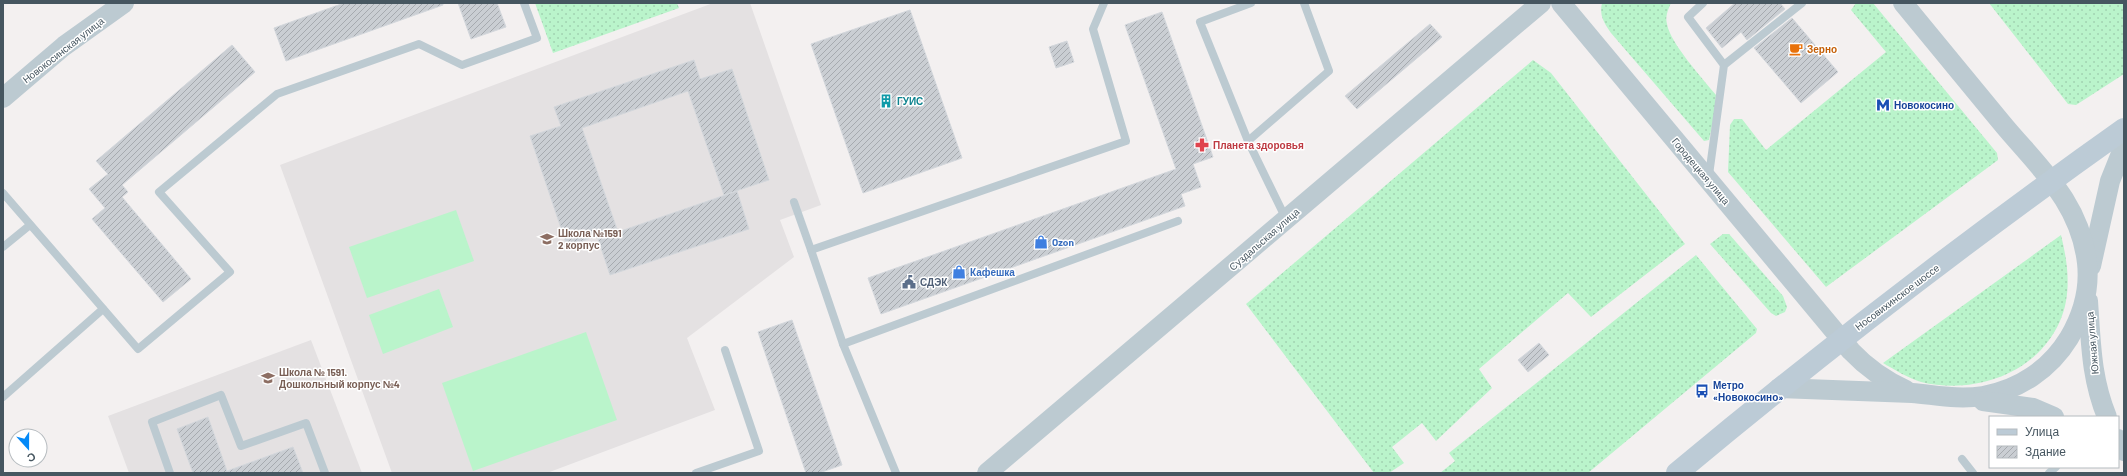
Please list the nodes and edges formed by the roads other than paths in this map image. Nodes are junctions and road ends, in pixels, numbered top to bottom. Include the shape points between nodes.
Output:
1 (124, 3) edge
2 (524, 3) edge
3 (1104, 3) edge
4 (1251, 3) edge
5 (1304, 3) edge
6 (1541, 3) edge
7 (1561, 3) edge
8 (1703, 3) edge
9 (1802, 3) edge
10 (1903, 3) edge
11 (1724, 65) junction
12 (3, 98) edge
13 (2124, 129) edge
14 (1248, 141) junction
15 (2124, 146) edge
16 (1708, 179) junction
17 (2052, 180) junction
18 (3, 193) edge
19 (794, 202) dead end
20 (1286, 220) junction
21 (1178, 221) dead end
22 (30, 224) junction
23 (3, 247) edge
24 (811, 250) junction
25 (2088, 284) junction
26 (103, 309) junction
27 (1841, 339) junction
28 (842, 344) junction
29 (725, 350) dead end
30 (1779, 388) junction
31 (1914, 393) junction
32 (3, 397) edge
33 (1959, 399) junction
34 (2052, 416) edge
35 (2107, 416) edge
36 (2119, 441) edge
37 (2124, 451) edge
38 (1962, 459) dead end
39 (170, 473) edge
40 (325, 473) edge
41 (696, 473) edge
42 (896, 473) edge
43 (987, 473) edge
44 (1677, 473) edge
45 (1974, 473) edge

1 - 12 street, Новокосинская улица via 64,46
2 - 26 lane via 537,38 462,65 419,44 277,94 159,192 230,272 138,349
3 - 24 lane via 1093,29 1126,141
4 - 14 lane via 1200,22
5 - 14 lane via 1329,71
6 - 20 street, Суздальская улица
7 - 16 street, Городецкая улица
8 - 11 lane via 1688,17
9 - 11 lane
10 - 17 street
11 - 16 lane
13 - 17 main road, Носовихинское шоссе
14 - 20 lane
15 - 25 street via 2110,181
16 - 27 street, Городецкая улица
17 - 25 street via 2076,218 2086,250
17 - 27 main road, Носовихинское шоссе
18 - 22 lane
19 - 24 lane
20 - 43 street, Суздальская улица
21 - 28 lane
22 - 23 lane
22 - 26 lane
24 - 28 lane
25 - 33 street via 2075,327 2047,366 2024,382 2002,392
25 - 35 street, Южная улица via 2092,363 2096,387
26 - 32 lane
27 - 30 main road, Носовихинское шоссе
27 - 31 street, Городецкая улица via 1867,368 1889,382
28 - 42 lane
29 - 41 lane via 759,451
30 - 31 street
30 - 44 main road, Носовихинское шоссе
31 - 33 street
33 - 34 street via 2012,404 2033,408
36 - 37 street
38 - 45 lane
39 - 40 lane via 152,422 221,395 241,446 306,423

